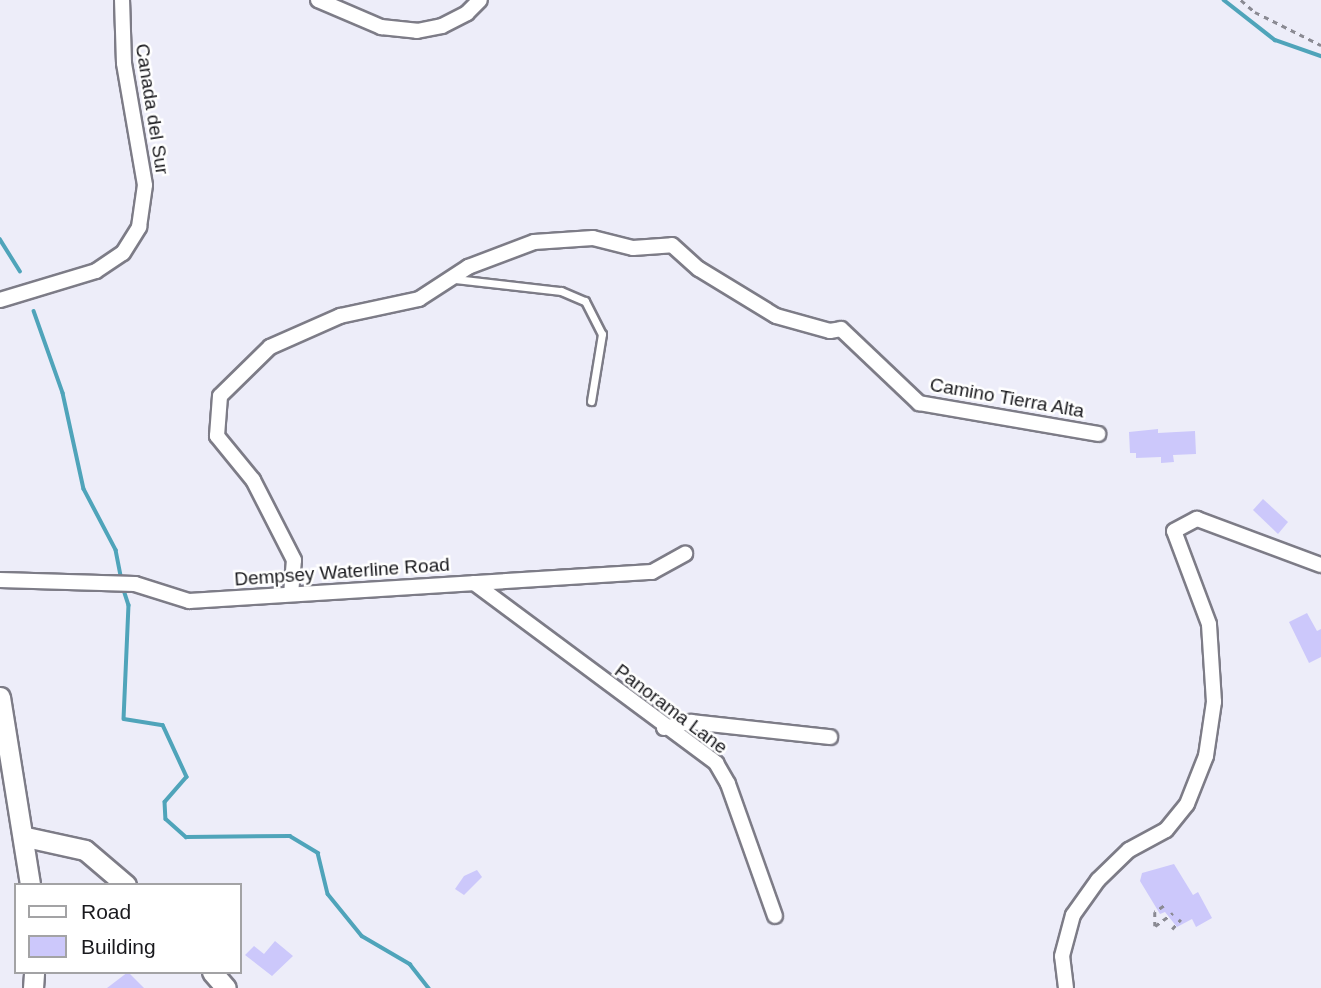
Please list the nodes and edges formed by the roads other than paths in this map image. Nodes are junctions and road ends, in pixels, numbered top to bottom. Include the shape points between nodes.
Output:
1 (122, 0) edge
2 (318, 0) edge
3 (480, 0) edge
4 (450, 279) junction
5 (0, 300) edge
6 (591, 401) dead end
7 (1098, 434) dead end
8 (685, 554) dead end
9 (1321, 565) edge
10 (0, 580) edge
11 (474, 583) junction
12 (291, 594) junction
13 (1, 707) edge
14 (664, 728) junction
15 (830, 737) dead end
16 (26, 837) junction
17 (30, 883) edge
18 (124, 883) edge
19 (775, 916) dead end
20 (214, 974) edge
21 (226, 988) edge
22 (1066, 988) edge

1 - 5 street, Canada del Sur via 124,63 145,185 139,227 123,253 96,271
2 - 3 street via 382,27 417,31 442,26
4 - 6 lane via 561,291 585,301 602,334
4 - 7 street, Camino Tierra Alta via 468,267 534,242 593,238 632,248 672,245 699,269 776,316 830,331 841,329 919,403
4 - 12 street, Camino Tierra Alta via 419,299 340,316 270,347 220,396 217,436 253,480 294,560
8 - 11 street, Dempsey Waterline Road via 652,572
9 - 22 street via 1197,519 1174,531 1209,624 1214,702 1206,756 1187,804 1167,830 1129,850 1098,880 1073,915 1062,956
10 - 12 street, Dempsey Waterline Road via 135,584 189,601
11 - 12 street, Dempsey Waterline Road
11 - 14 street, Panorama Lane
13 - 16 main road
14 - 15 street via 691,722
14 - 19 street, Panorama Lane via 716,763
16 - 17 main road
16 - 18 main road via 85,850
20 - 21 main road

